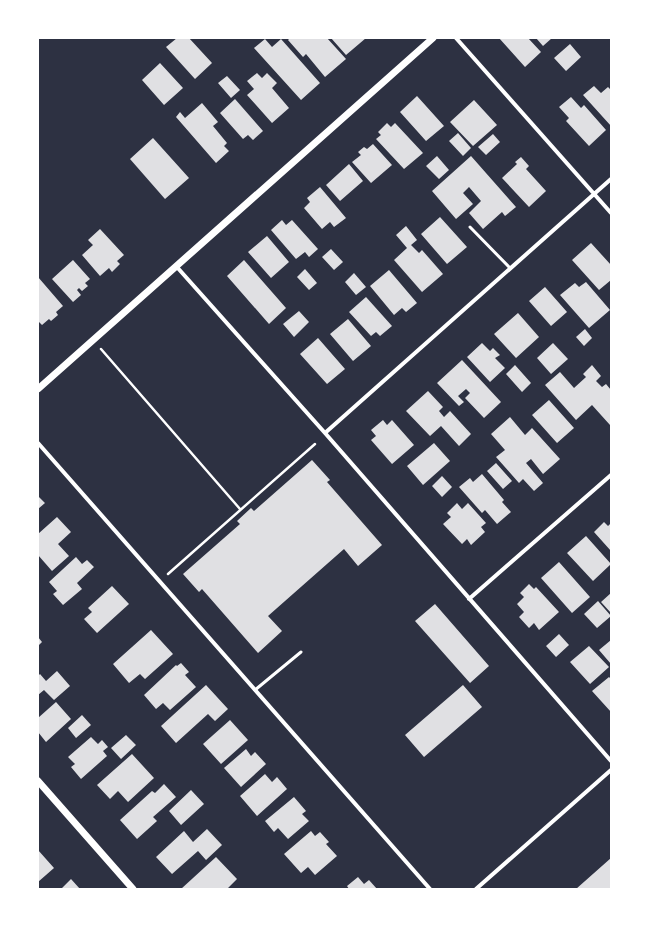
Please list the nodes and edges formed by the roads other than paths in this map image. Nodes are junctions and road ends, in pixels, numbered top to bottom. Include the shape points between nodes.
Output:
1 (433, 38) edge
2 (456, 38) edge
3 (611, 179) edge
4 (594, 194) junction
5 (611, 213) edge
6 (470, 227) dead end
7 (176, 265) junction
8 (510, 268) junction
9 (38, 389) edge
10 (325, 432) junction
11 (38, 443) edge
12 (611, 475) edge
13 (469, 599) junction
14 (301, 652) dead end
15 (255, 690) junction
16 (611, 761) edge
17 (611, 770) edge
18 (38, 781) edge
19 (133, 889) edge
20 (430, 889) edge
21 (476, 889) edge

1 - 7 street
2 - 4 street
3 - 4 street
4 - 5 street
4 - 8 street
6 - 8 lane
7 - 9 street
7 - 10 street
8 - 10 street
10 - 13 street
11 - 15 street
12 - 13 street
13 - 16 street
14 - 15 lane
15 - 20 street
17 - 21 street
18 - 19 street

